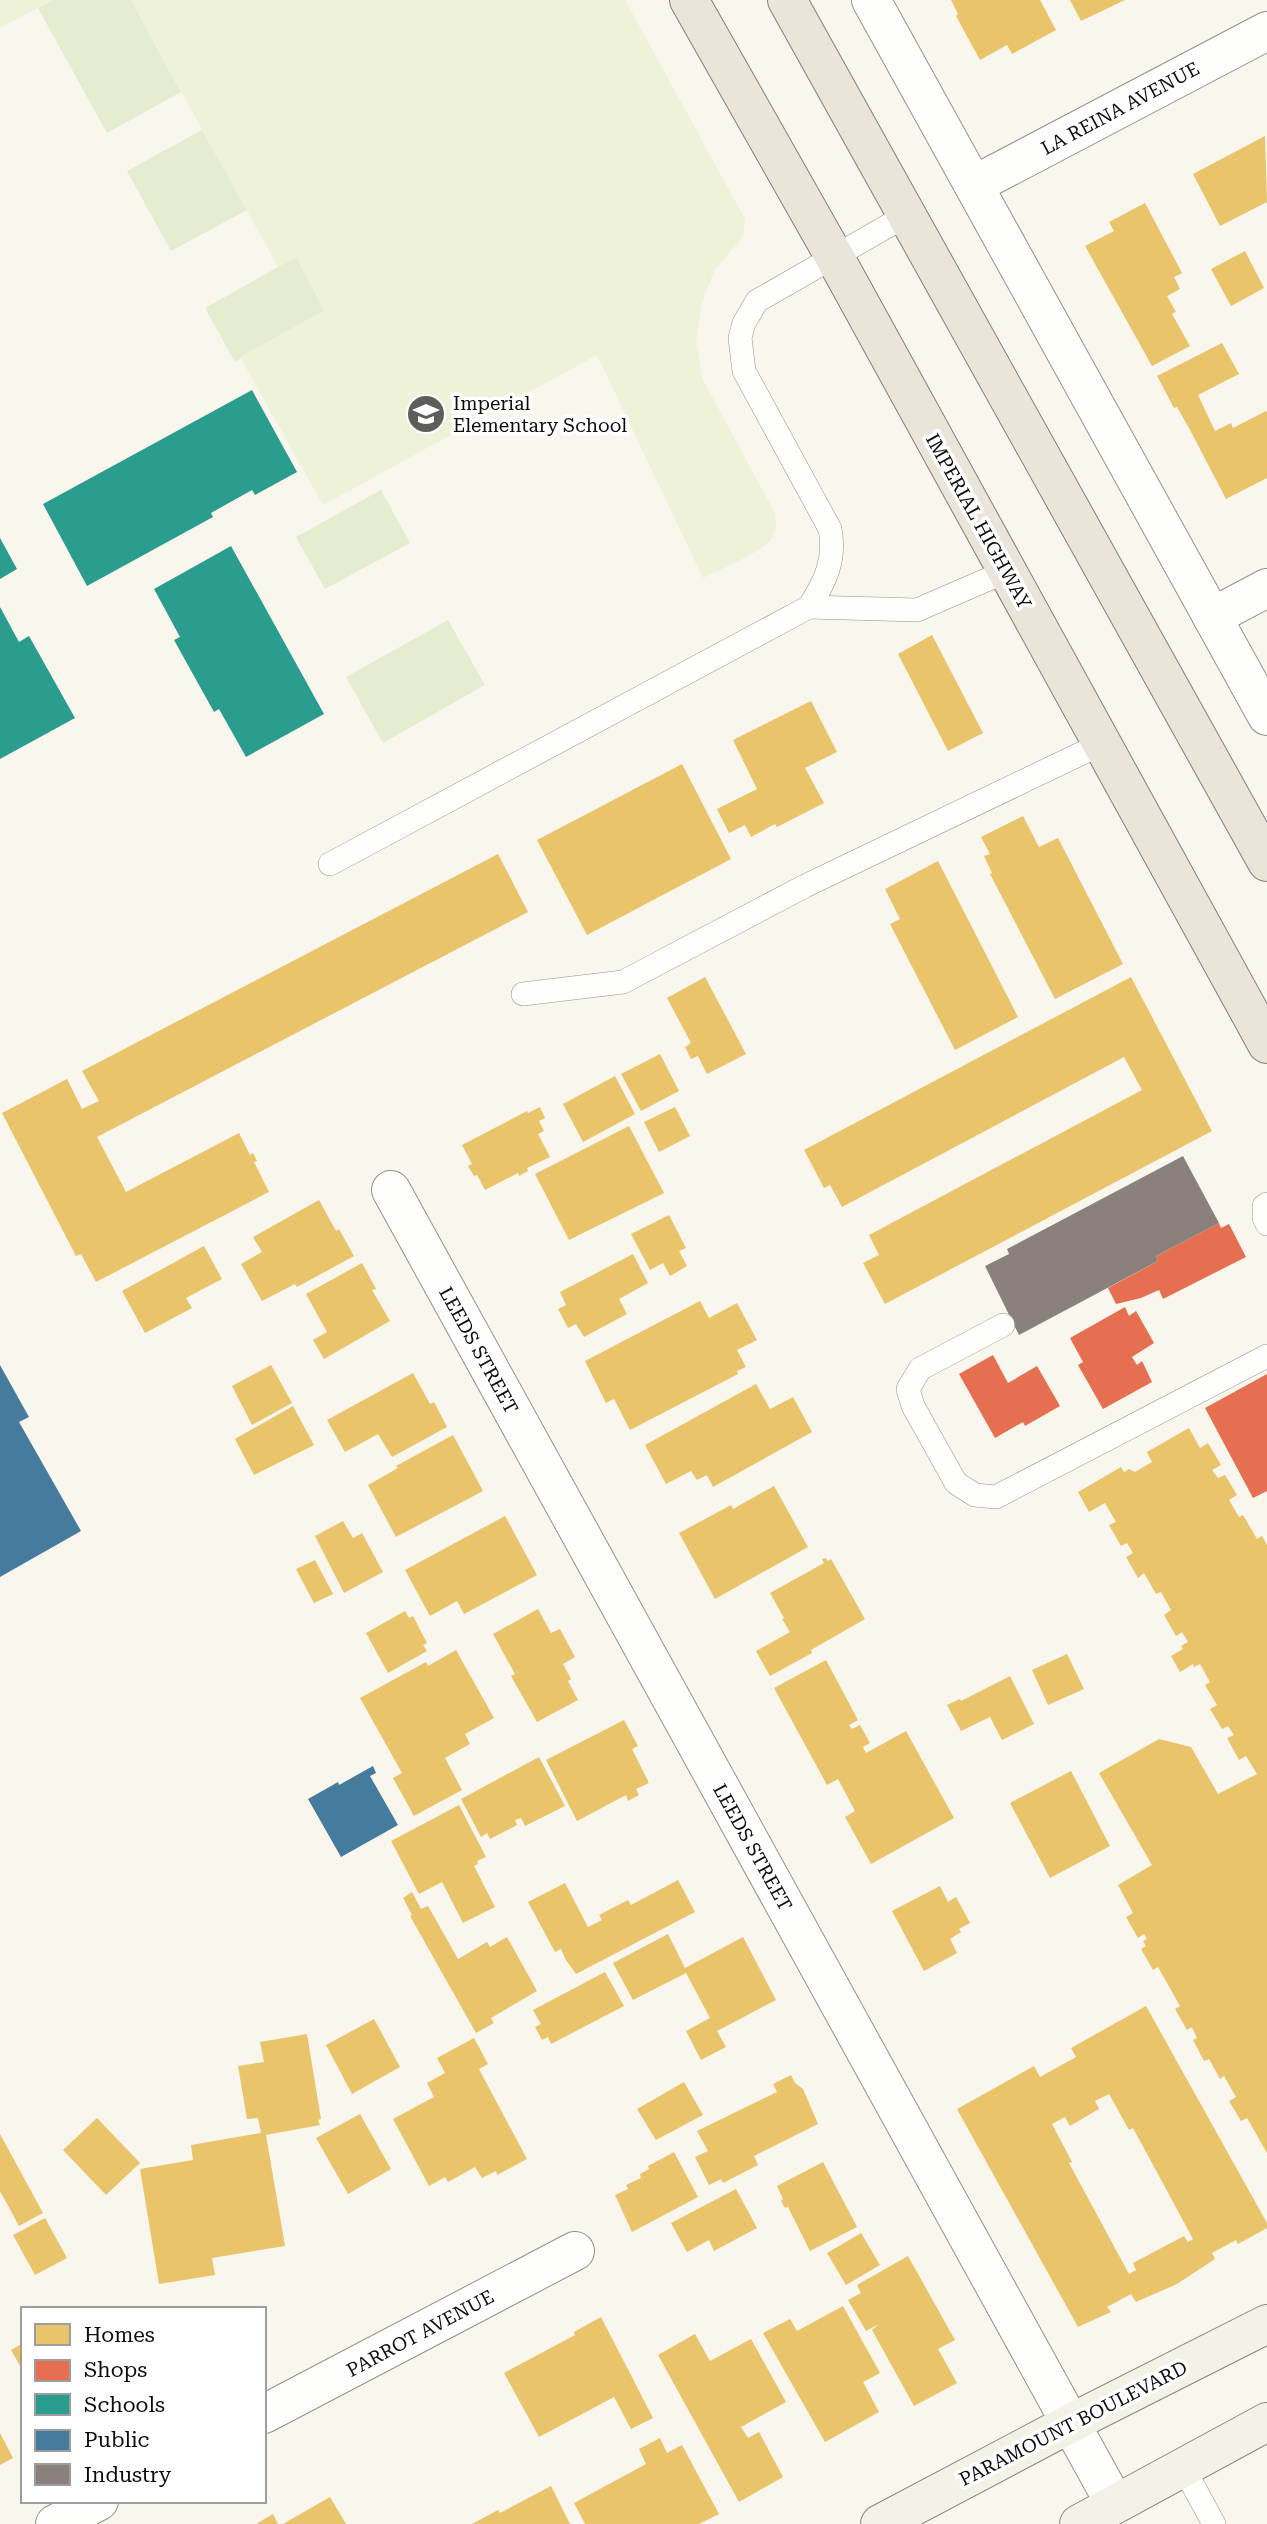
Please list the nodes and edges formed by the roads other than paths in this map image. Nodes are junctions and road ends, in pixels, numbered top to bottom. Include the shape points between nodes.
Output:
1 (689, 0) edge
2 (787, 0) edge
3 (871, 0) edge
4 (1267, 31) edge
5 (974, 186) junction
6 (906, 215) junction
7 (834, 256) junction
8 (1007, 571) junction
9 (1267, 588) edge
10 (809, 607) junction
11 (1212, 617) junction
12 (1267, 716) edge
13 (1101, 744) junction
14 (1267, 862) edge
15 (330, 864) dead end
16 (523, 994) dead end
17 (1267, 1044) edge
18 (391, 1190) dead end
19 (1267, 1204) edge
20 (1267, 1224) edge
21 (1003, 1325) dead end
22 (1267, 1356) edge
23 (575, 2251) dead end
24 (1267, 2324) edge
25 (266, 2413) edge
26 (1267, 2422) edge
27 (1071, 2423) junction
28 (1183, 2467) junction
29 (95, 2503) edge
30 (1115, 2504) junction
31 (55, 2524) edge
32 (880, 2524) edge
33 (1079, 2524) edge
34 (1214, 2524) edge

1 - 7 main road, IMPERIAL HIGHWAY
2 - 6 main road
3 - 5 street
4 - 5 street, LA REINA AVENUE
5 - 11 street
6 - 7 lane
6 - 14 main road
7 - 8 main road, IMPERIAL HIGHWAY
7 - 10 lane via 757,301 740,338 744,371 830,529 829,570
8 - 10 lane via 917,610
8 - 13 main road, IMPERIAL HIGHWAY
9 - 11 street
10 - 15 lane
11 - 12 street
13 - 16 lane via 805,886 623,982
13 - 17 main road, IMPERIAL HIGHWAY
18 - 27 street, LEEDS STREET
19 - 20 lane
21 - 22 lane via 920,1369 908,1389 912,1406 957,1483 975,1495 996,1497
23 - 25 street, PARROT AVENUE
24 - 27 main road, PARAMOUNT BOULEVARD
26 - 28 main road
27 - 30 street, LEEDS STREET
27 - 32 main road, PARAMOUNT BOULEVARD
28 - 30 main road
28 - 34 lane
29 - 31 street
30 - 33 main road

